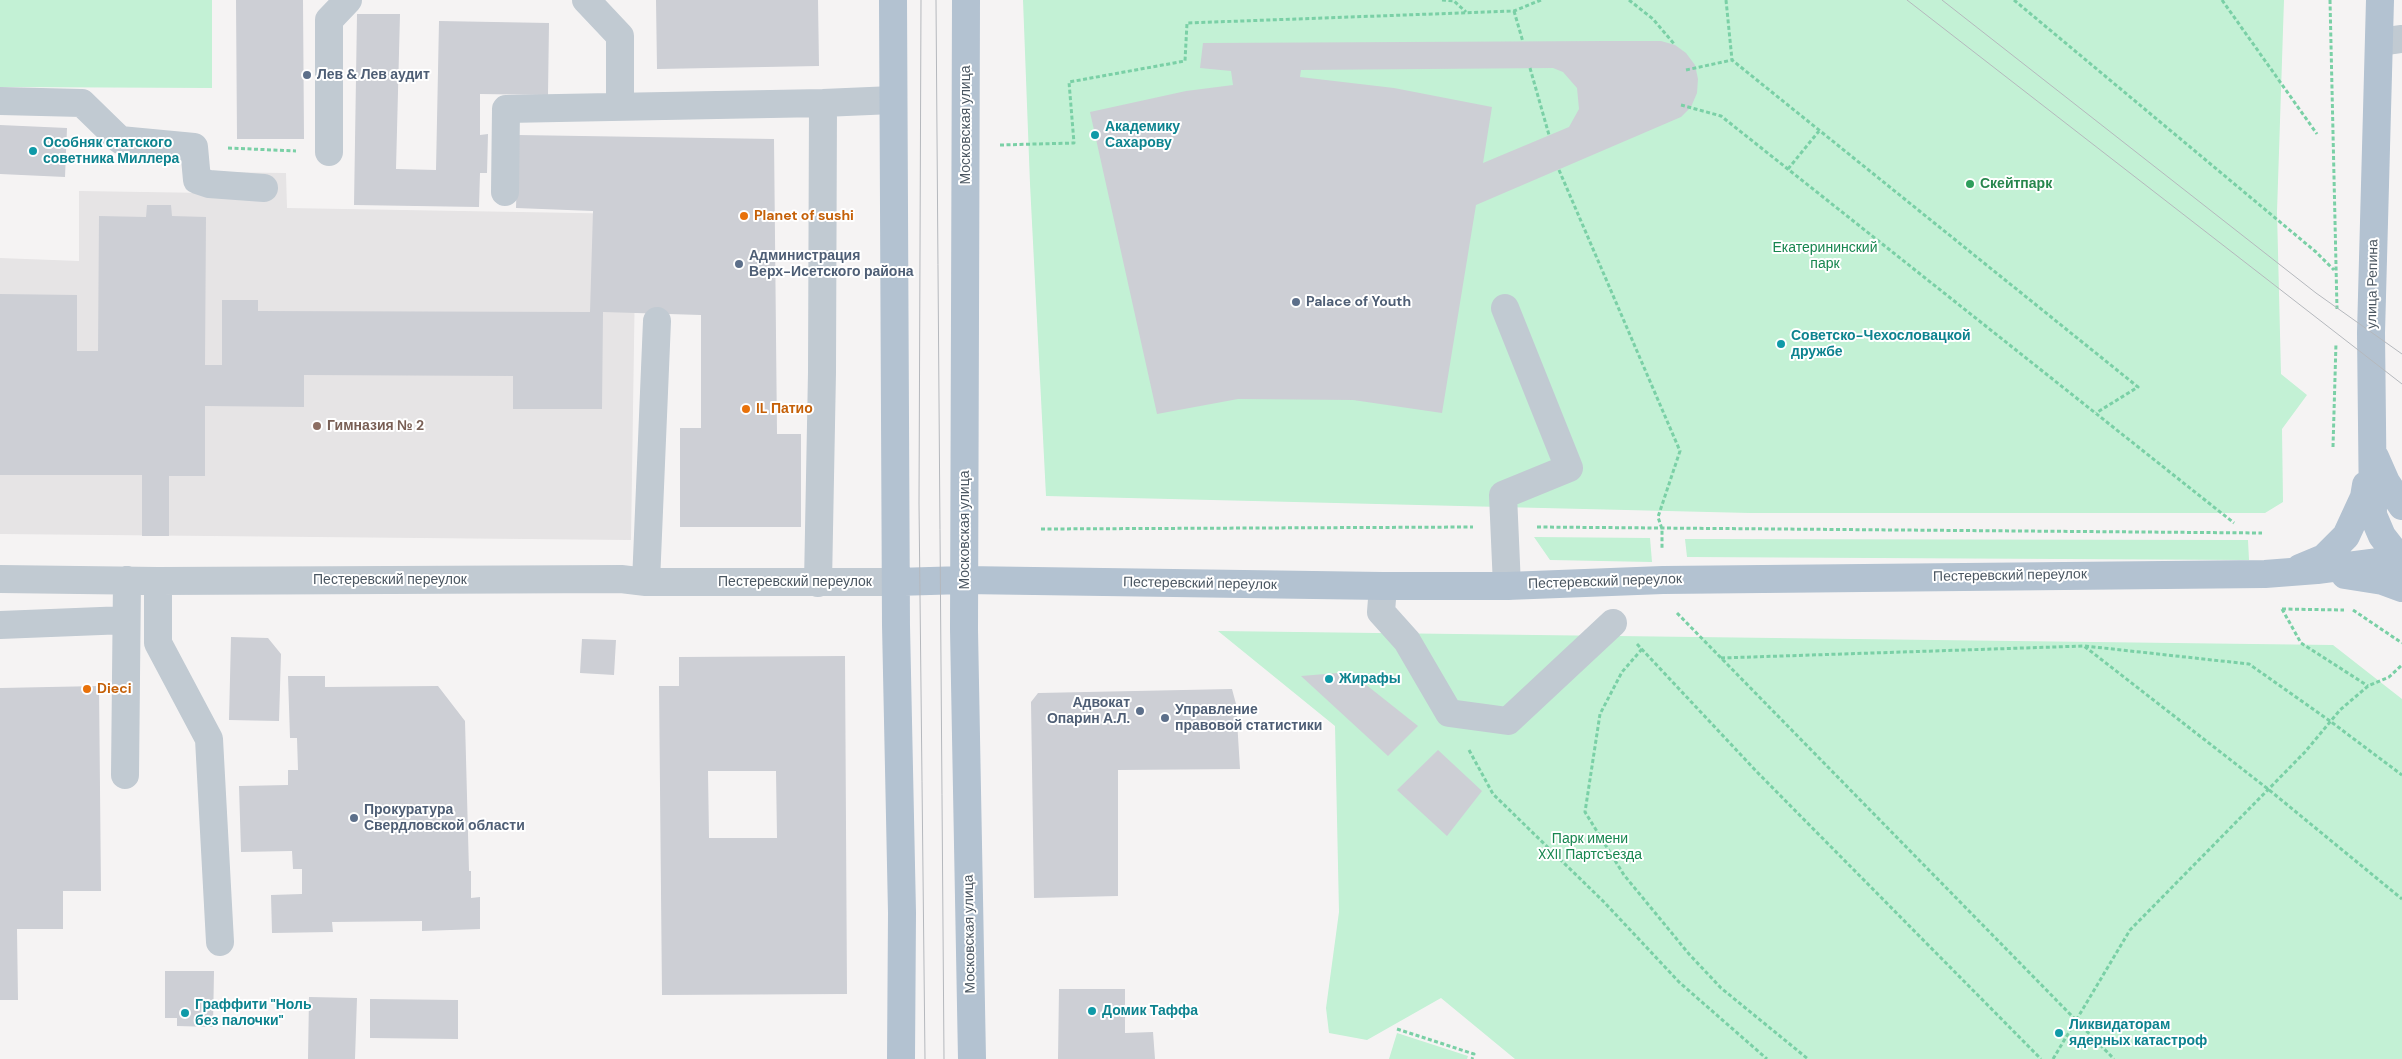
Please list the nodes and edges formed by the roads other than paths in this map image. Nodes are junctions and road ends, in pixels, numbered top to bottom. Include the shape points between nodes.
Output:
1 (348, 0) edge
2 (586, 0) edge
3 (893, 0) edge
4 (966, 0) edge
5 (2380, 0) edge
6 (2390, 41) edge
7 (0, 100) edge
8 (893, 100) junction
9 (822, 103) junction
10 (620, 106) junction
11 (329, 152) road end
12 (264, 188) dead end
13 (504, 192) dead end
14 (1505, 308) dead end
15 (657, 322) dead end
16 (2372, 449) junction
17 (2402, 506) edge
18 (2401, 560) edge
19 (2291, 572) junction
20 (0, 578) edge
21 (127, 580) junction
22 (964, 580) junction
23 (158, 581) junction
24 (646, 582) junction
25 (896, 582) junction
26 (818, 583) junction
27 (1383, 586) junction
28 (1507, 586) junction
29 (2402, 588) edge
30 (126, 620) junction
31 (1613, 623) road end
32 (0, 625) edge
33 (125, 775) dead end
34 (220, 942) dead end
35 (901, 1059) edge
36 (972, 1059) edge

1 - 11 street via 329,20
2 - 10 street via 620,36
3 - 8 main road
4 - 22 main road, Московская улица
5 - 6 main road, улица Репина
6 - 16 main road, улица Репина via 2371,333
7 - 12 street via 82,103 120,140 194,147 197,180 209,184
8 - 9 street
8 - 25 main road
9 - 10 street
9 - 26 street
10 - 13 street via 506,108
14 - 28 street via 1569,468 1503,495
15 - 24 street
16 - 17 main road via 2386,482
16 - 18 main road, улица Репина via 2372,515 2382,536
16 - 19 main road via 2364,497 2346,536 2324,558
18 - 19 main road, Пестеревский переулок
19 - 28 main road, Пестеревский переулок via 1663,580
19 - 29 main road via 2360,576
20 - 21 street, Пестеревский переулок
21 - 23 street, Пестеревский переулок
21 - 30 street
22 - 25 main road, Пестеревский переулок
22 - 27 main road, Пестеревский переулок
22 - 36 main road, Московская улица
23 - 24 street, Пестеревский переулок via 620,579
23 - 34 street via 158,643 209,739
24 - 26 street, Пестеревский переулок
25 - 26 street, Пестеревский переулок
25 - 35 main road via 902,913
27 - 28 main road, Пестеревский переулок
27 - 31 street via 1381,612 1407,641 1449,714 1508,721
30 - 32 street
30 - 33 street

